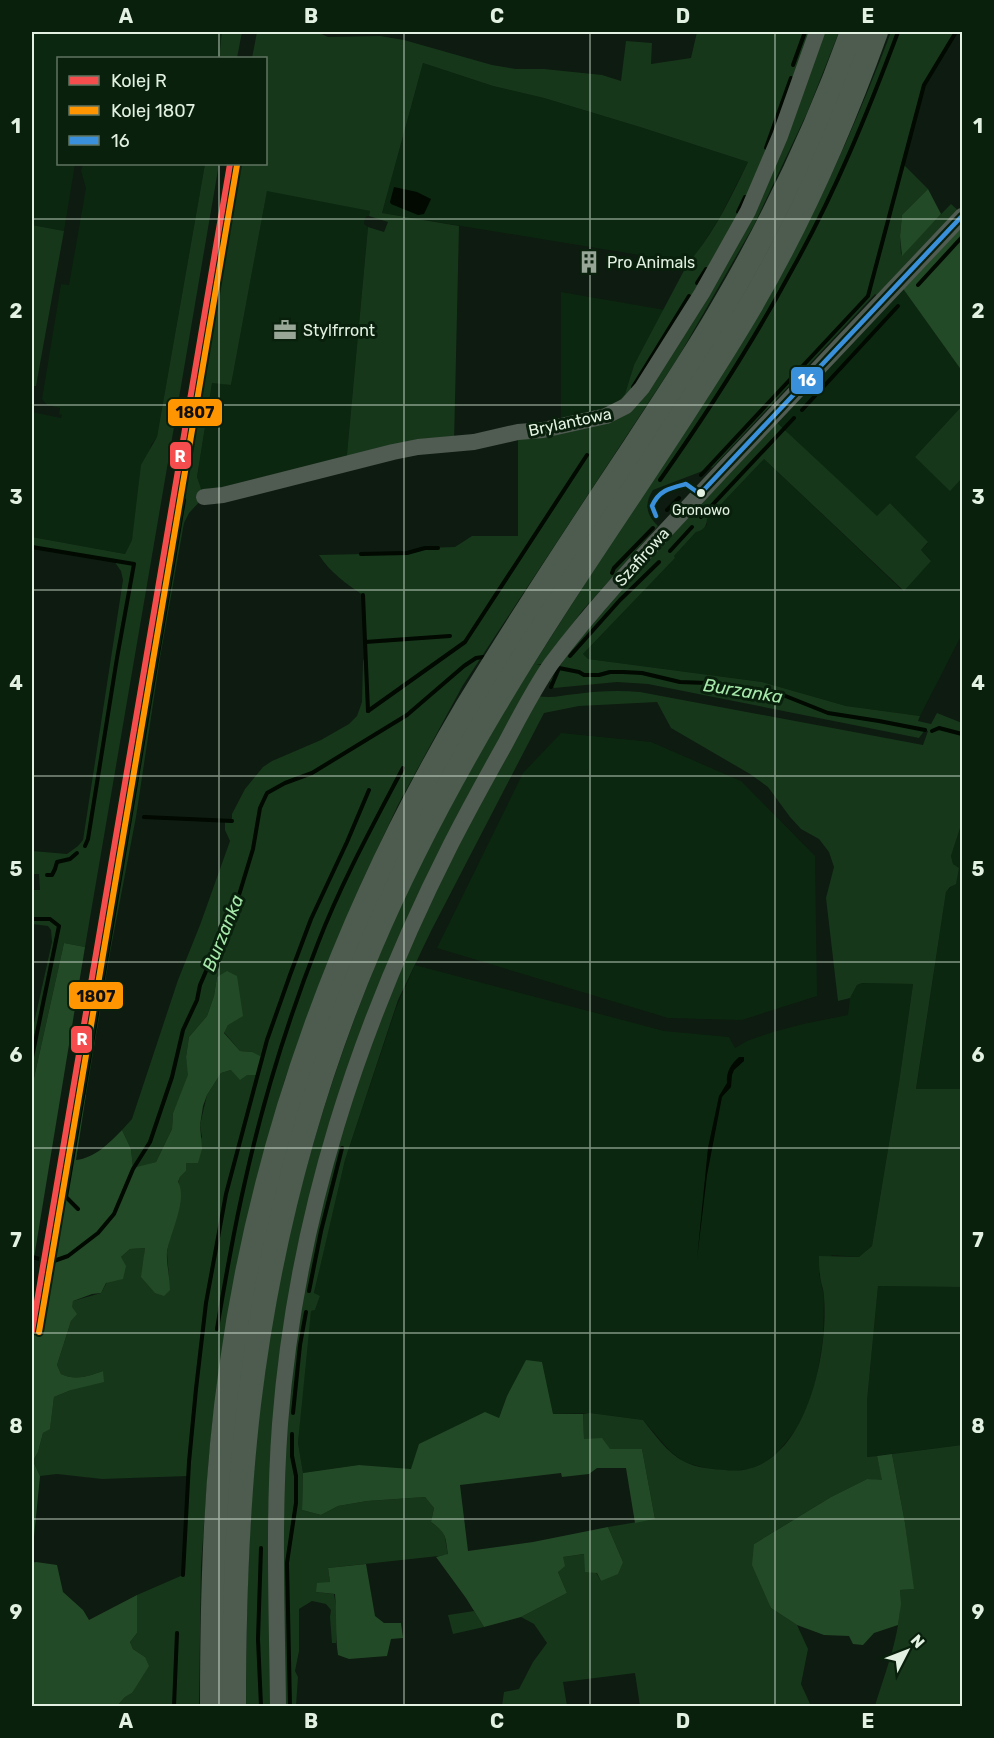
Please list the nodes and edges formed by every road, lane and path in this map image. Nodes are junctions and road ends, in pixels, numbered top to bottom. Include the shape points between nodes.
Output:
1 (817, 32) edge
2 (852, 32) edge
3 (876, 32) edge
4 (963, 216) edge
5 (204, 497) dead end
6 (212, 1707) edge
7 (234, 1707) edge
8 (278, 1707) edge

1 - 5 street, Brylantowa via 748,211 702,293 642,388 626,406 606,416 543,430 406,449
2 - 6 highway via 769,225 711,328 447,742 380,872 331,984 273,1163 246,1278 232,1363 214,1546
3 - 7 highway via 828,152 783,246 744,318 478,733 400,881 336,1034 291,1185 256,1353 239,1508
4 - 8 street, Szafirowa via 632,567 549,667 474,800 406,937 360,1051 338,1119 296,1298 280,1422 275,1515

